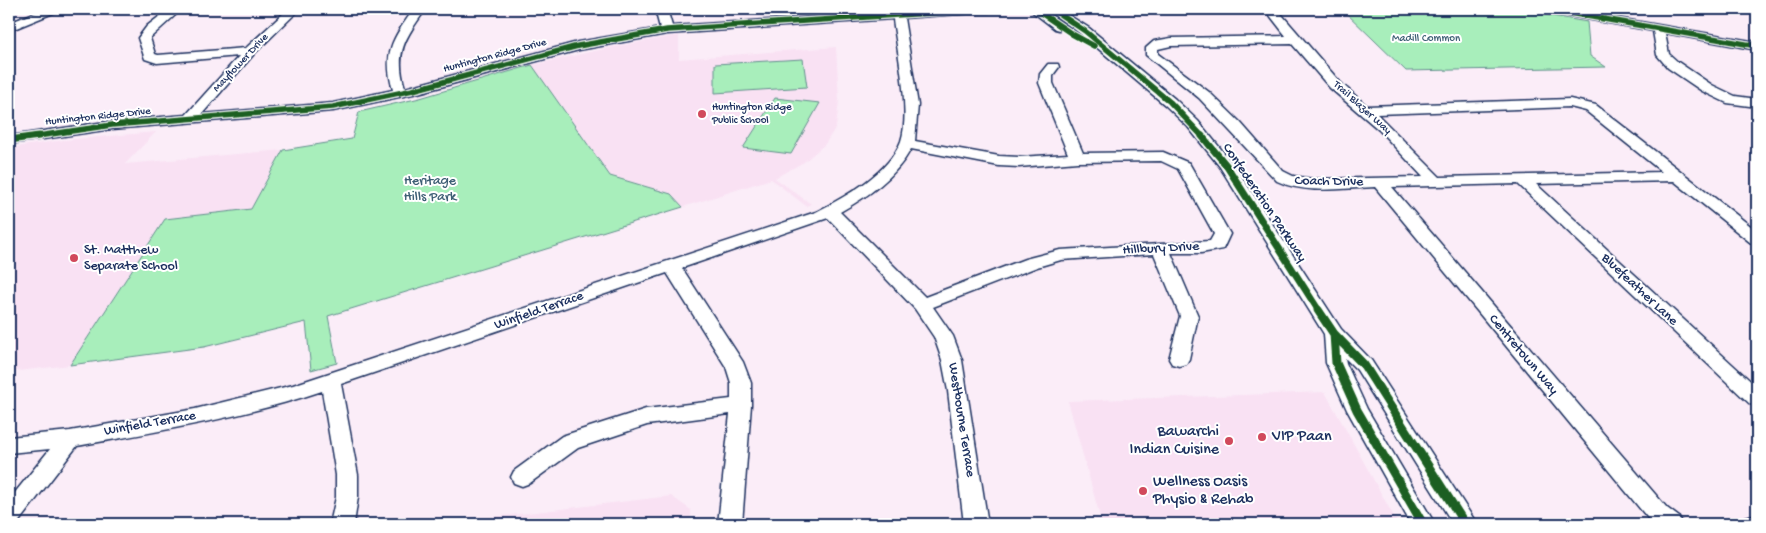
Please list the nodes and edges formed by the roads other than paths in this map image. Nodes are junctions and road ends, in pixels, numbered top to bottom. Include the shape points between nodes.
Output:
1 (54, 9) edge
2 (176, 9) edge
3 (294, 9) edge
4 (420, 9) edge
5 (661, 9) edge
6 (989, 9) edge
7 (1035, 9) edge
8 (1052, 9) edge
9 (1271, 9) edge
10 (1547, 9) edge
11 (898, 12) edge
12 (9, 27) edge
13 (1658, 28) junction
14 (667, 30) junction
15 (1296, 40) junction
16 (1757, 46) edge
17 (250, 51) junction
18 (1117, 57) junction
19 (1053, 67) dead end
20 (400, 93) junction
21 (1757, 103) edge
22 (1362, 110) junction
23 (189, 120) junction
24 (9, 140) edge
25 (907, 144) junction
26 (1077, 158) junction
27 (1678, 176) junction
28 (1523, 180) junction
29 (1379, 182) junction
30 (1436, 182) junction
31 (830, 211) junction
32 (1757, 239) edge
33 (1160, 248) junction
34 (671, 266) junction
35 (922, 305) junction
36 (1334, 334) junction
37 (1180, 359) dead end
38 (330, 381) junction
39 (1757, 399) edge
40 (741, 405) junction
41 (70, 438) junction
42 (9, 445) edge
43 (522, 477) dead end
44 (9, 517) edge
45 (342, 524) edge
46 (730, 524) edge
47 (976, 524) edge
48 (1423, 524) edge
49 (1465, 524) edge
50 (1671, 524) edge

1 - 12 street
2 - 17 street via 144,38 150,56 158,59
3 - 17 street, Mayflower Drive
4 - 20 street via 401,34 394,53
5 - 14 street
6 - 11 street, Huntington Ridge Drive
7 - 18 street, Confederation Parkway via 1072,34
8 - 18 street, Confederation Parkway
9 - 15 street, Trail Blazer Way
10 - 13 street
11 - 14 street, Huntington Ridge Drive
11 - 25 street, Winfield Terrace via 911,105
13 - 16 street
13 - 21 street via 1663,55 1672,66 1732,100
14 - 20 street, Huntington Ridge Drive via 578,46
15 - 22 street, Trail Blazer Way
15 - 29 street, Coach Drive via 1171,42 1152,48 1152,55 1211,101 1285,180 1299,184
17 - 23 street, Mayflower Drive
18 - 36 street, Confederation Parkway via 1193,124 1226,165
19 - 26 street via 1047,74 1046,83
20 - 23 street, Huntington Ridge Drive via 300,111
22 - 27 street via 1580,104 1591,108
22 - 30 street, Trail Blazer Way via 1384,127
23 - 24 street, Huntington Ridge Drive via 90,128
25 - 26 street, Hillbury Drive via 1000,161
25 - 31 street, Winfield Terrace via 890,168 874,183
26 - 33 street, Hillbury Drive via 1163,156 1184,166 1222,234 1217,244 1201,248
27 - 28 street, Coach Drive
27 - 32 street
28 - 30 street, Coach Drive
28 - 39 street, Bluefeather Lane
29 - 30 street, Coach Drive
29 - 50 street, Centretown Way via 1659,515
31 - 34 street, Winfield Terrace
31 - 35 street, Westbourne Terrace
33 - 35 street, Hillbury Drive via 1060,255
33 - 37 street via 1189,316
34 - 38 street, Winfield Terrace
34 - 40 street via 683,280 736,367 741,384
35 - 47 street, Westbourne Terrace via 943,336 952,360
36 - 48 street, Confederation Parkway via 1336,364
36 - 49 street, Confederation Parkway via 1364,365
38 - 41 street, Winfield Terrace via 195,417
38 - 45 street via 347,475
40 - 43 street via 646,417 570,442
40 - 46 street
41 - 42 street, Winfield Terrace
41 - 44 street

